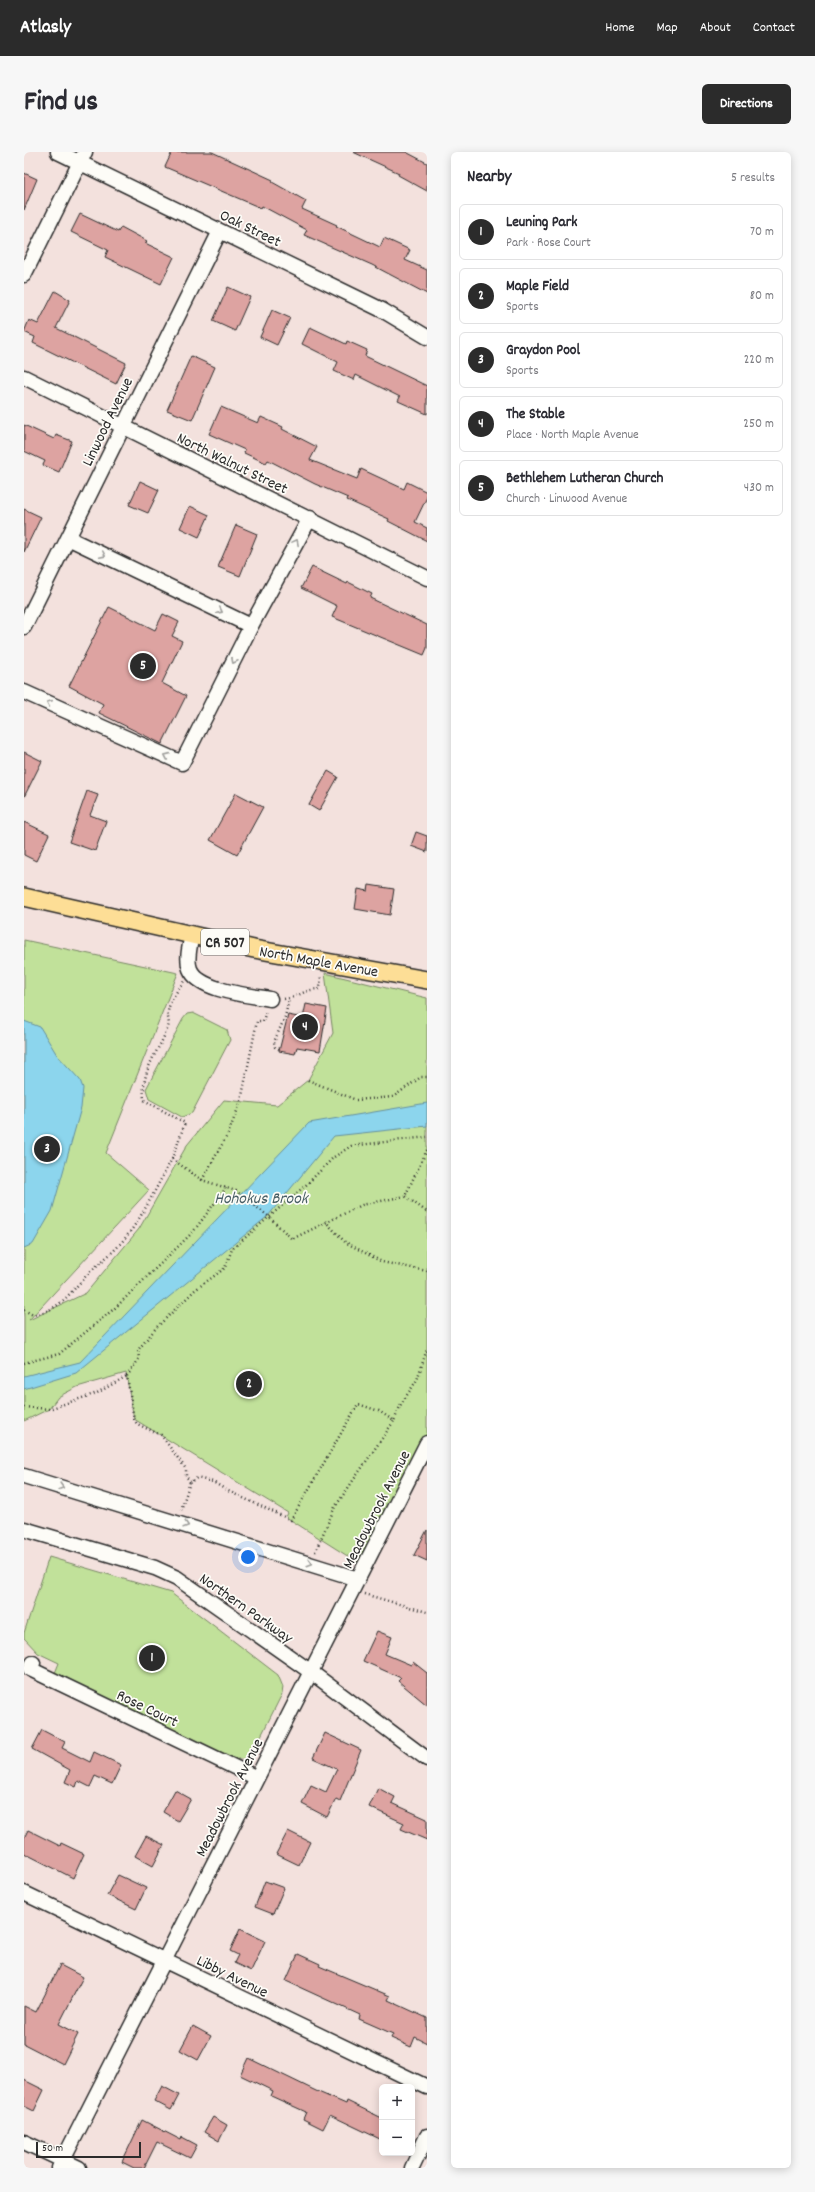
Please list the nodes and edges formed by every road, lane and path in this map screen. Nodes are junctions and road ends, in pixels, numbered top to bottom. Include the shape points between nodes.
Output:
1 (58, 152) edge
2 (82, 157) edge
3 (220, 231) junction
4 (24, 275) edge
5 (427, 337) edge
6 (24, 378) edge
7 (123, 426) junction
8 (310, 518) junction
9 (68, 538) junction
10 (427, 578) edge
11 (251, 626) junction
12 (24, 627) edge
13 (24, 692) edge
14 (24, 897) edge
15 (192, 935) junction
16 (322, 961) junction
17 (185, 979) dead end
18 (427, 980) edge
19 (270, 999) junction
20 (289, 999) junction
21 (279, 1049) dead end
22 (427, 1077) edge
23 (308, 1080) dead end
24 (427, 1137) edge
25 (427, 1150) edge
26 (172, 1159) junction
27 (202, 1180) junction
28 (226, 1188) junction
29 (405, 1196) junction
30 (427, 1212) edge
31 (268, 1216) junction
32 (325, 1222) junction
33 (427, 1271) edge
34 (24, 1310) edge
35 (427, 1349) edge
36 (24, 1363) edge
37 (127, 1376) junction
38 (24, 1407) edge
39 (394, 1421) junction
40 (427, 1442) edge
41 (423, 1460) edge
42 (24, 1476) edge
43 (190, 1482) junction
44 (177, 1522) junction
45 (24, 1529) edge
46 (310, 1563) junction
47 (355, 1585) junction
48 (427, 1612) edge
49 (33, 1663) dead end
50 (311, 1672) junction
51 (427, 1760) edge
52 (257, 1778) junction
53 (24, 1893) edge
54 (164, 1961) junction
55 (427, 2087) edge
56 (427, 2136) edge
57 (24, 2142) edge
58 (61, 2164) edge
59 (79, 2168) edge
60 (412, 2168) edge

1 - 2 street, Oak Street
2 - 3 street, Oak Street
2 - 4 street
3 - 5 street, Oak Street via 382,310
3 - 7 street, Linwood Avenue
6 - 7 street, North Walnut Street
7 - 8 street, North Walnut Street
7 - 9 street, Linwood Avenue
8 - 10 street, North Walnut Street
11 -> 8 street
9 -> 11 street
9 - 12 street, Linwood Avenue
11 -> 13 street via 182,763
14 - 15 main road, North Maple Avenue / CR 507
15 - 16 main road, North Maple Avenue / CR 507
15 - 19 street via 188,953 190,968 196,977 210,987
16 - 18 main road, North Maple Avenue / CR 507
16 - 20 path via 320,989 308,989
17 - 26 path via 168,1011 168,1025 147,1069 143,1084 144,1100 185,1123
19 - 20 path
19 - 27 path via 263,1022 257,1021 241,1101 228,1134
20 - 21 path via 285,1017 274,1042 274,1047
22 - 23 path via 421,1077 393,1097 356,1100
24 - 31 path via 351,1146 334,1157 306,1185
25 - 29 path
26 - 27 path
26 - 34 path via 141,1215 112,1252 69,1297 47,1312 33,1315
27 - 28 path
28 - 31 path via 236,1190
28 - 36 path via 193,1232 115,1308 59,1354
29 - 30 path
29 - 32 path via 362,1205
31 - 32 path via 292,1239
31 - 37 path via 232,1249 225,1268 195,1290 156,1328 138,1350 139,1359
32 - 33 path via 345,1242 382,1262
35 - 39 path via 417,1380 401,1404
37 - 38 path via 97,1393 49,1409
37 - 43 path via 134,1419 137,1424 161,1435 186,1469 186,1476
39 - 43 path via 379,1411 358,1404 291,1520 213,1482 197,1478
39 - 46 path via 336,1507
40 - 41 street, Meadowbrook Avenue
41 - 47 street, Meadowbrook Avenue
42 -> 44 street
43 - 44 path
44 -> 46 street
45 - 50 street, Northern Parkway via 155,1568 177,1578
46 -> 47 street
47 - 48 path
47 - 50 street, Meadowbrook Avenue
49 - 52 street, Rose Court via 30,1669
50 - 51 street, Northern Parkway
50 - 52 street, Meadowbrook Avenue
52 - 54 street, Meadowbrook Avenue
53 - 54 street, Libby Avenue
54 - 55 street, Libby Avenue
54 - 58 street, Meadowbrook Avenue
56 - 60 street
57 - 58 street
58 - 59 street

